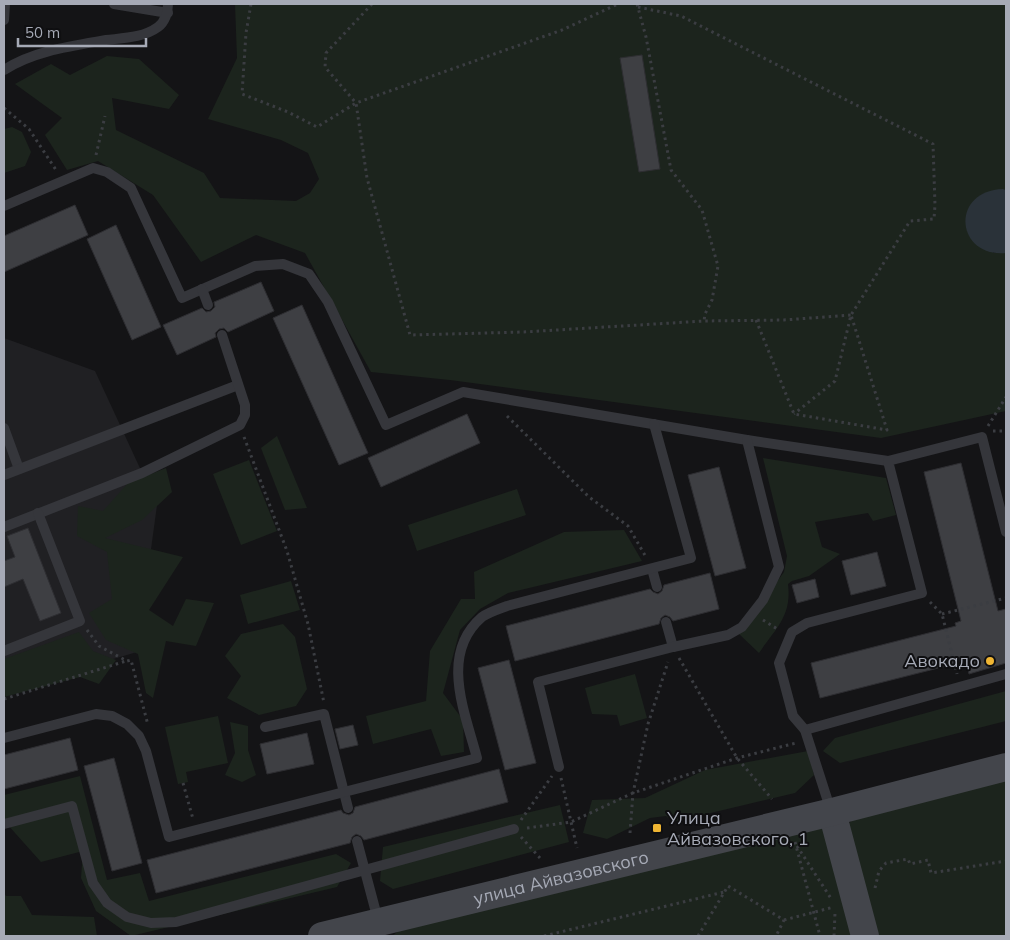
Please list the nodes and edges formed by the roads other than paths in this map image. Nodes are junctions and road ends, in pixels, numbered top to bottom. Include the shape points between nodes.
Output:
1 (5, 4) edge
2 (114, 4) edge
3 (168, 8) edge
4 (4, 20) edge
5 (4, 70) edge
6 (4, 206) edge
7 (202, 289) junction
8 (208, 305) dead end
9 (222, 334) dead end
10 (238, 385) junction
11 (654, 424) junction
12 (4, 428) edge
13 (747, 440) junction
14 (888, 461) junction
15 (19, 469) junction
16 (4, 475) edge
17 (38, 513) junction
18 (4, 527) edge
19 (1006, 532) edge
20 (652, 569) junction
21 (657, 587) dead end
22 (666, 622) dead end
23 (673, 647) junction
24 (4, 651) edge
25 (1006, 674) edge
26 (265, 727) dead end
27 (806, 735) junction
28 (4, 738) edge
29 (558, 767) road end
30 (1006, 767) edge
31 (344, 793) junction
32 (348, 808) dead end
33 (832, 812) junction
34 (4, 824) edge
35 (514, 829) road end
36 (357, 841) dead end
37 (365, 870) junction
38 (380, 929) edge
39 (322, 936) edge
40 (865, 936) edge

1 - 4 lane
2 - 3 lane
3 - 5 lane via 160,26 144,35 28,56
6 - 7 lane via 93,168 107,172 131,188 182,298
7 - 8 lane
7 - 11 lane via 255,266 283,264 309,274 328,302 386,425 463,392
9 - 10 lane
10 - 15 lane
10 - 17 lane via 245,405 240,425 142,473
11 - 13 lane
11 - 20 lane via 691,558
12 - 15 lane
13 - 14 lane
13 - 23 lane via 779,567 772,584 742,627 728,635
14 - 19 lane via 982,438
14 - 27 lane via 922,593 807,623 792,632 779,663 793,716
15 - 16 lane
17 - 18 lane
17 - 24 lane via 80,621
20 - 21 lane
20 - 31 lane via 506,606 483,616 465,635 458,658 458,685 477,758
22 - 23 lane
23 - 29 lane via 538,682
25 - 27 lane
26 - 31 lane via 324,714
27 - 33 lane
28 - 31 lane via 96,714 112,716 127,724 139,736 146,751 168,836
30 - 33 main road, улица Айвазовского
31 - 32 lane
33 - 38 main road, улица Айвазовского
33 - 40 main road via 846,904
34 - 37 lane via 72,806 93,884 108,903 128,917 151,923 176,922
35 - 37 lane
36 - 37 lane
37 - 38 lane
38 - 39 main road, улица Айвазовского

